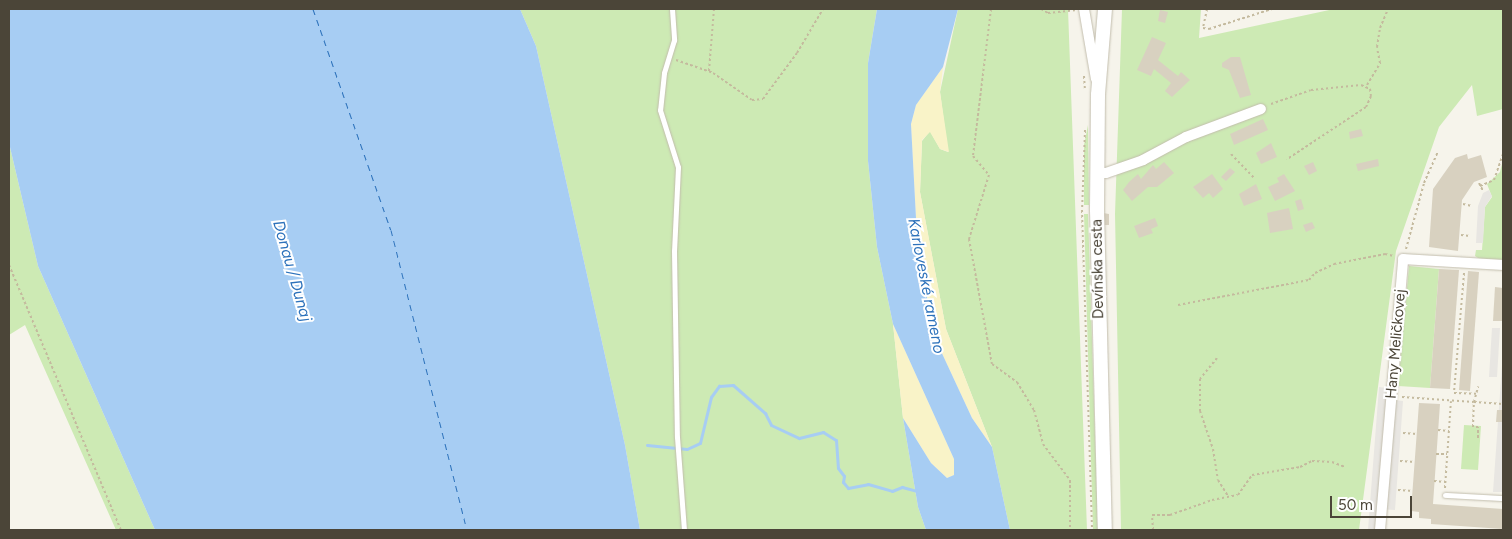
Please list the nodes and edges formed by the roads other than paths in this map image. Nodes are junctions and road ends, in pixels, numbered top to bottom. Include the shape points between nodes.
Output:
1 (672, 9) edge
2 (1080, 9) edge
3 (1105, 9) edge
4 (1092, 94) junction
5 (1261, 110) road end
6 (1097, 173) junction
7 (1503, 265) edge
8 (1444, 494) road end
9 (1503, 498) edge
10 (684, 530) edge
11 (1105, 530) edge
12 (1380, 530) edge

1 - 10 lane via 674,40 660,110 678,168 674,251 677,437
2 - 4 street
3 - 4 street, Devínska cesta
4 - 6 street, Devínska cesta
5 - 6 street via 1186,137 1143,160
6 - 11 street, Devínska cesta
7 - 12 street, Hany Meličkovej via 1403,259
8 - 9 lane

